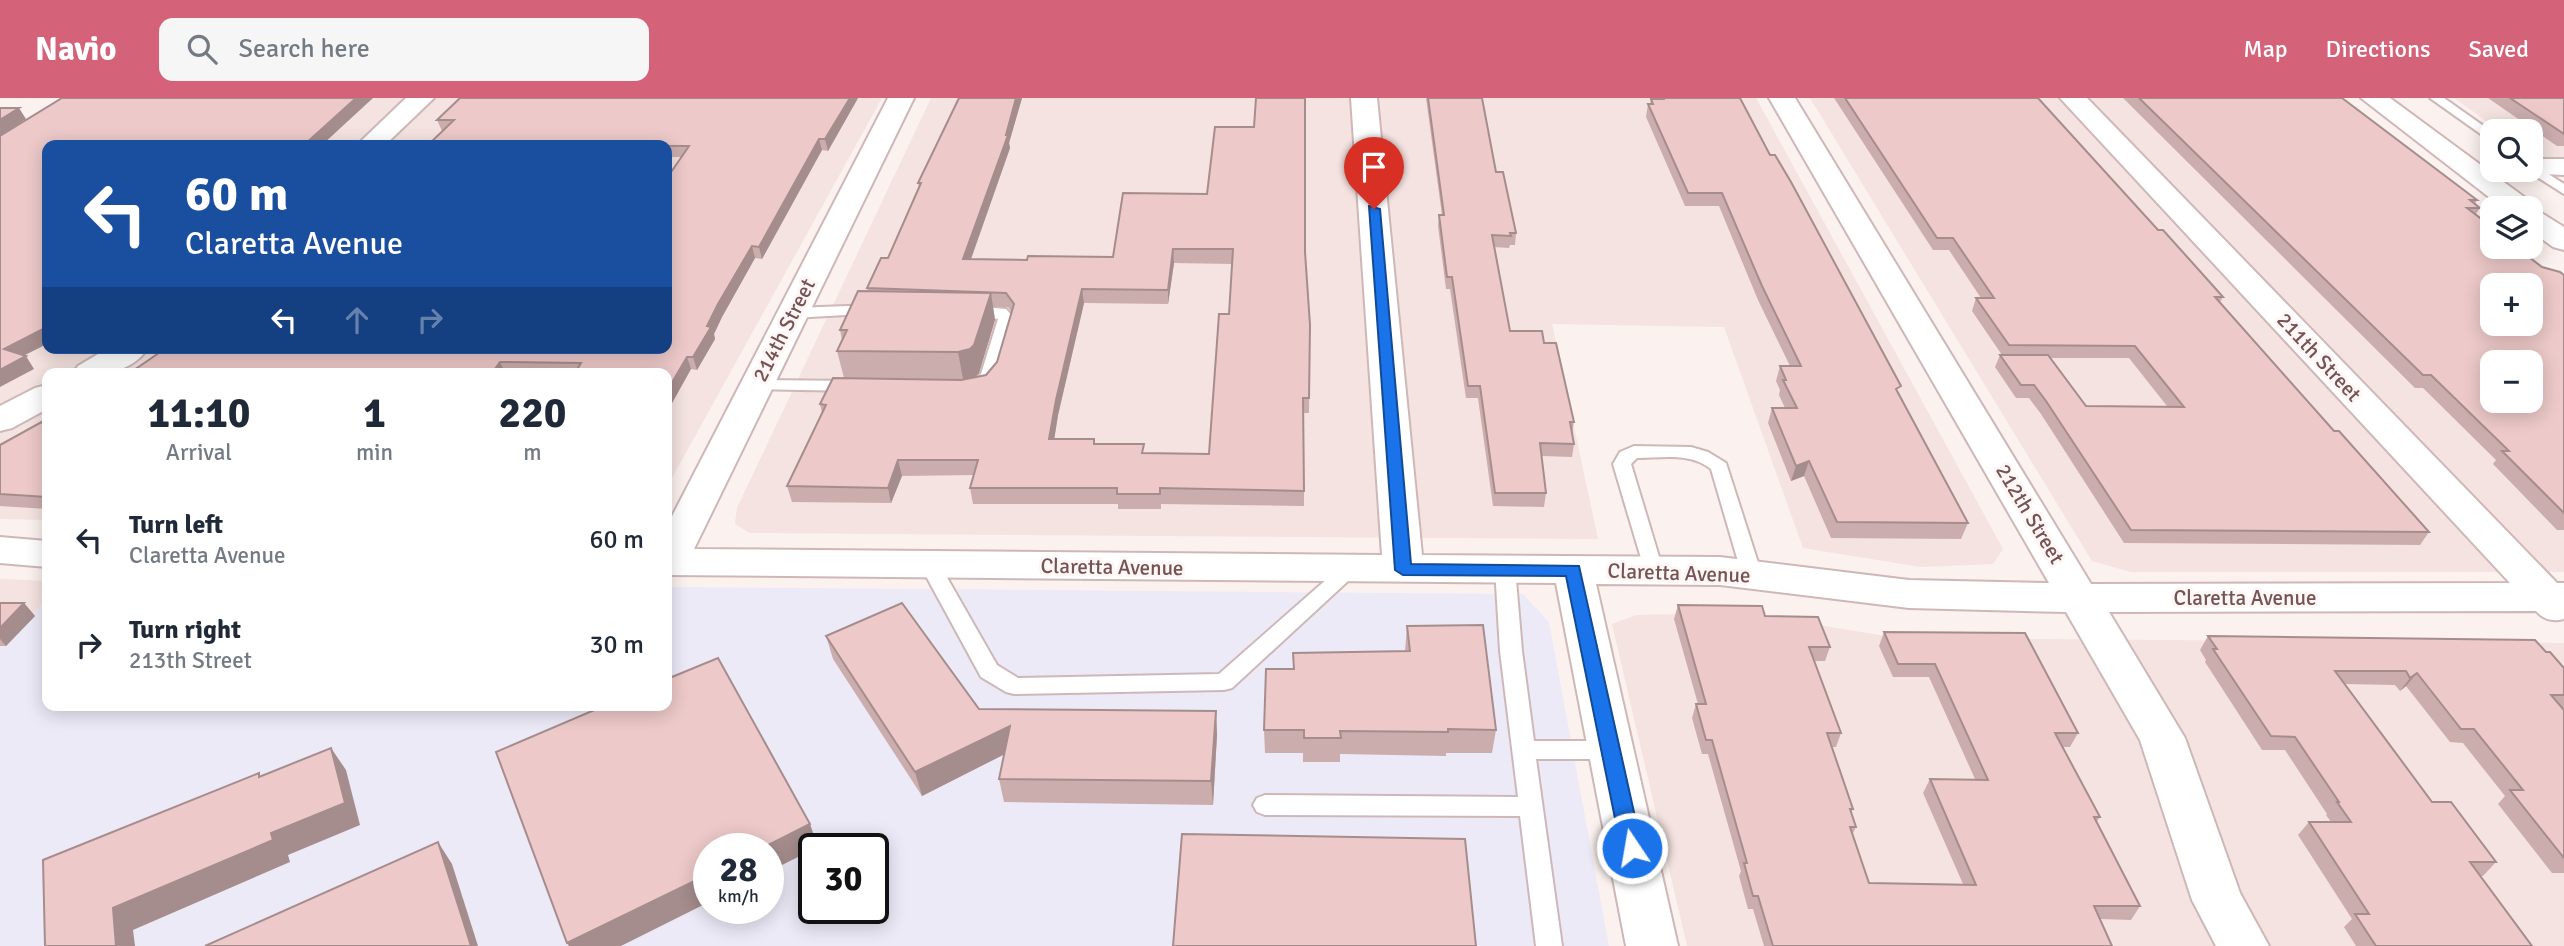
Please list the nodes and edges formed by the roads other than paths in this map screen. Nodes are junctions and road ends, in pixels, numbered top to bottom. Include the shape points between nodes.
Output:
1 (421, 98) edge
2 (901, 98) edge
3 (1364, 98) edge
4 (1782, 98) edge
5 (2073, 98) edge
6 (2374, 98) edge
7 (2436, 98) edge
8 (2480, 129) edge
9 (375, 140) edge
10 (2543, 166) edge
11 (2564, 167) edge
12 (2543, 175) edge
13 (2564, 190) edge
14 (2505, 196) edge
15 (2543, 226) edge
16 (2564, 241) edge
17 (894, 310) edge
18 (947, 311) edge
19 (793, 313) junction
20 (122, 354) edge
21 (98, 368) edge
22 (756, 385) junction
23 (866, 386) edge
24 (949, 387) edge
25 (42, 398) edge
26 (0, 421) edge
27 (0, 550) edge
28 (42, 554) edge
29 (672, 554) edge
30 (672, 562) edge
31 (930, 565) junction
32 (1505, 568) junction
33 (1350, 569) junction
34 (1403, 570) junction
35 (1573, 570) junction
36 (1653, 570) junction
37 (1752, 575) junction
38 (2080, 598) junction
39 (2558, 604) edge
40 (1523, 750) junction
41 (1611, 750) junction
42 (1265, 805) dead end
43 (1531, 807) junction
44 (1549, 946) edge
45 (1652, 946) edge
46 (2243, 946) edge

1 - 9 street
2 - 19 street, 214th Street
3 - 34 street
4 - 38 street, 212th Street
5 - 39 street, 211th Street
6 - 14 street
7 - 8 lane
10 - 11 street
12 - 13 lane
15 - 16 street
17 - 19 lane
18 - 24 lane via 1000,312 1006,318 989,376 982,383
19 - 22 street, 214th Street
20 - 21 street
22 - 23 lane
22 - 29 street, 214th Street
25 - 26 street
27 - 28 street
30 - 31 street, Claretta Avenue
31 - 33 street, Claretta Avenue
31 - 33 lane via 989,671 1014,686 1224,682
32 - 34 street, Claretta Avenue
32 - 35 street, Claretta Avenue
32 - 40 lane
33 - 34 street, Claretta Avenue
35 - 36 street, Claretta Avenue
35 - 41 street
36 - 37 street, Claretta Avenue
36 - 37 lane via 1622,464 1634,452 1698,453 1711,458 1719,467
37 - 38 street, Claretta Avenue via 1909,594
38 - 39 street, Claretta Avenue
38 - 46 street, 212th Street via 2162,738 2217,900
40 - 41 lane
40 - 43 lane
41 - 45 street
42 - 43 lane
43 - 44 lane

